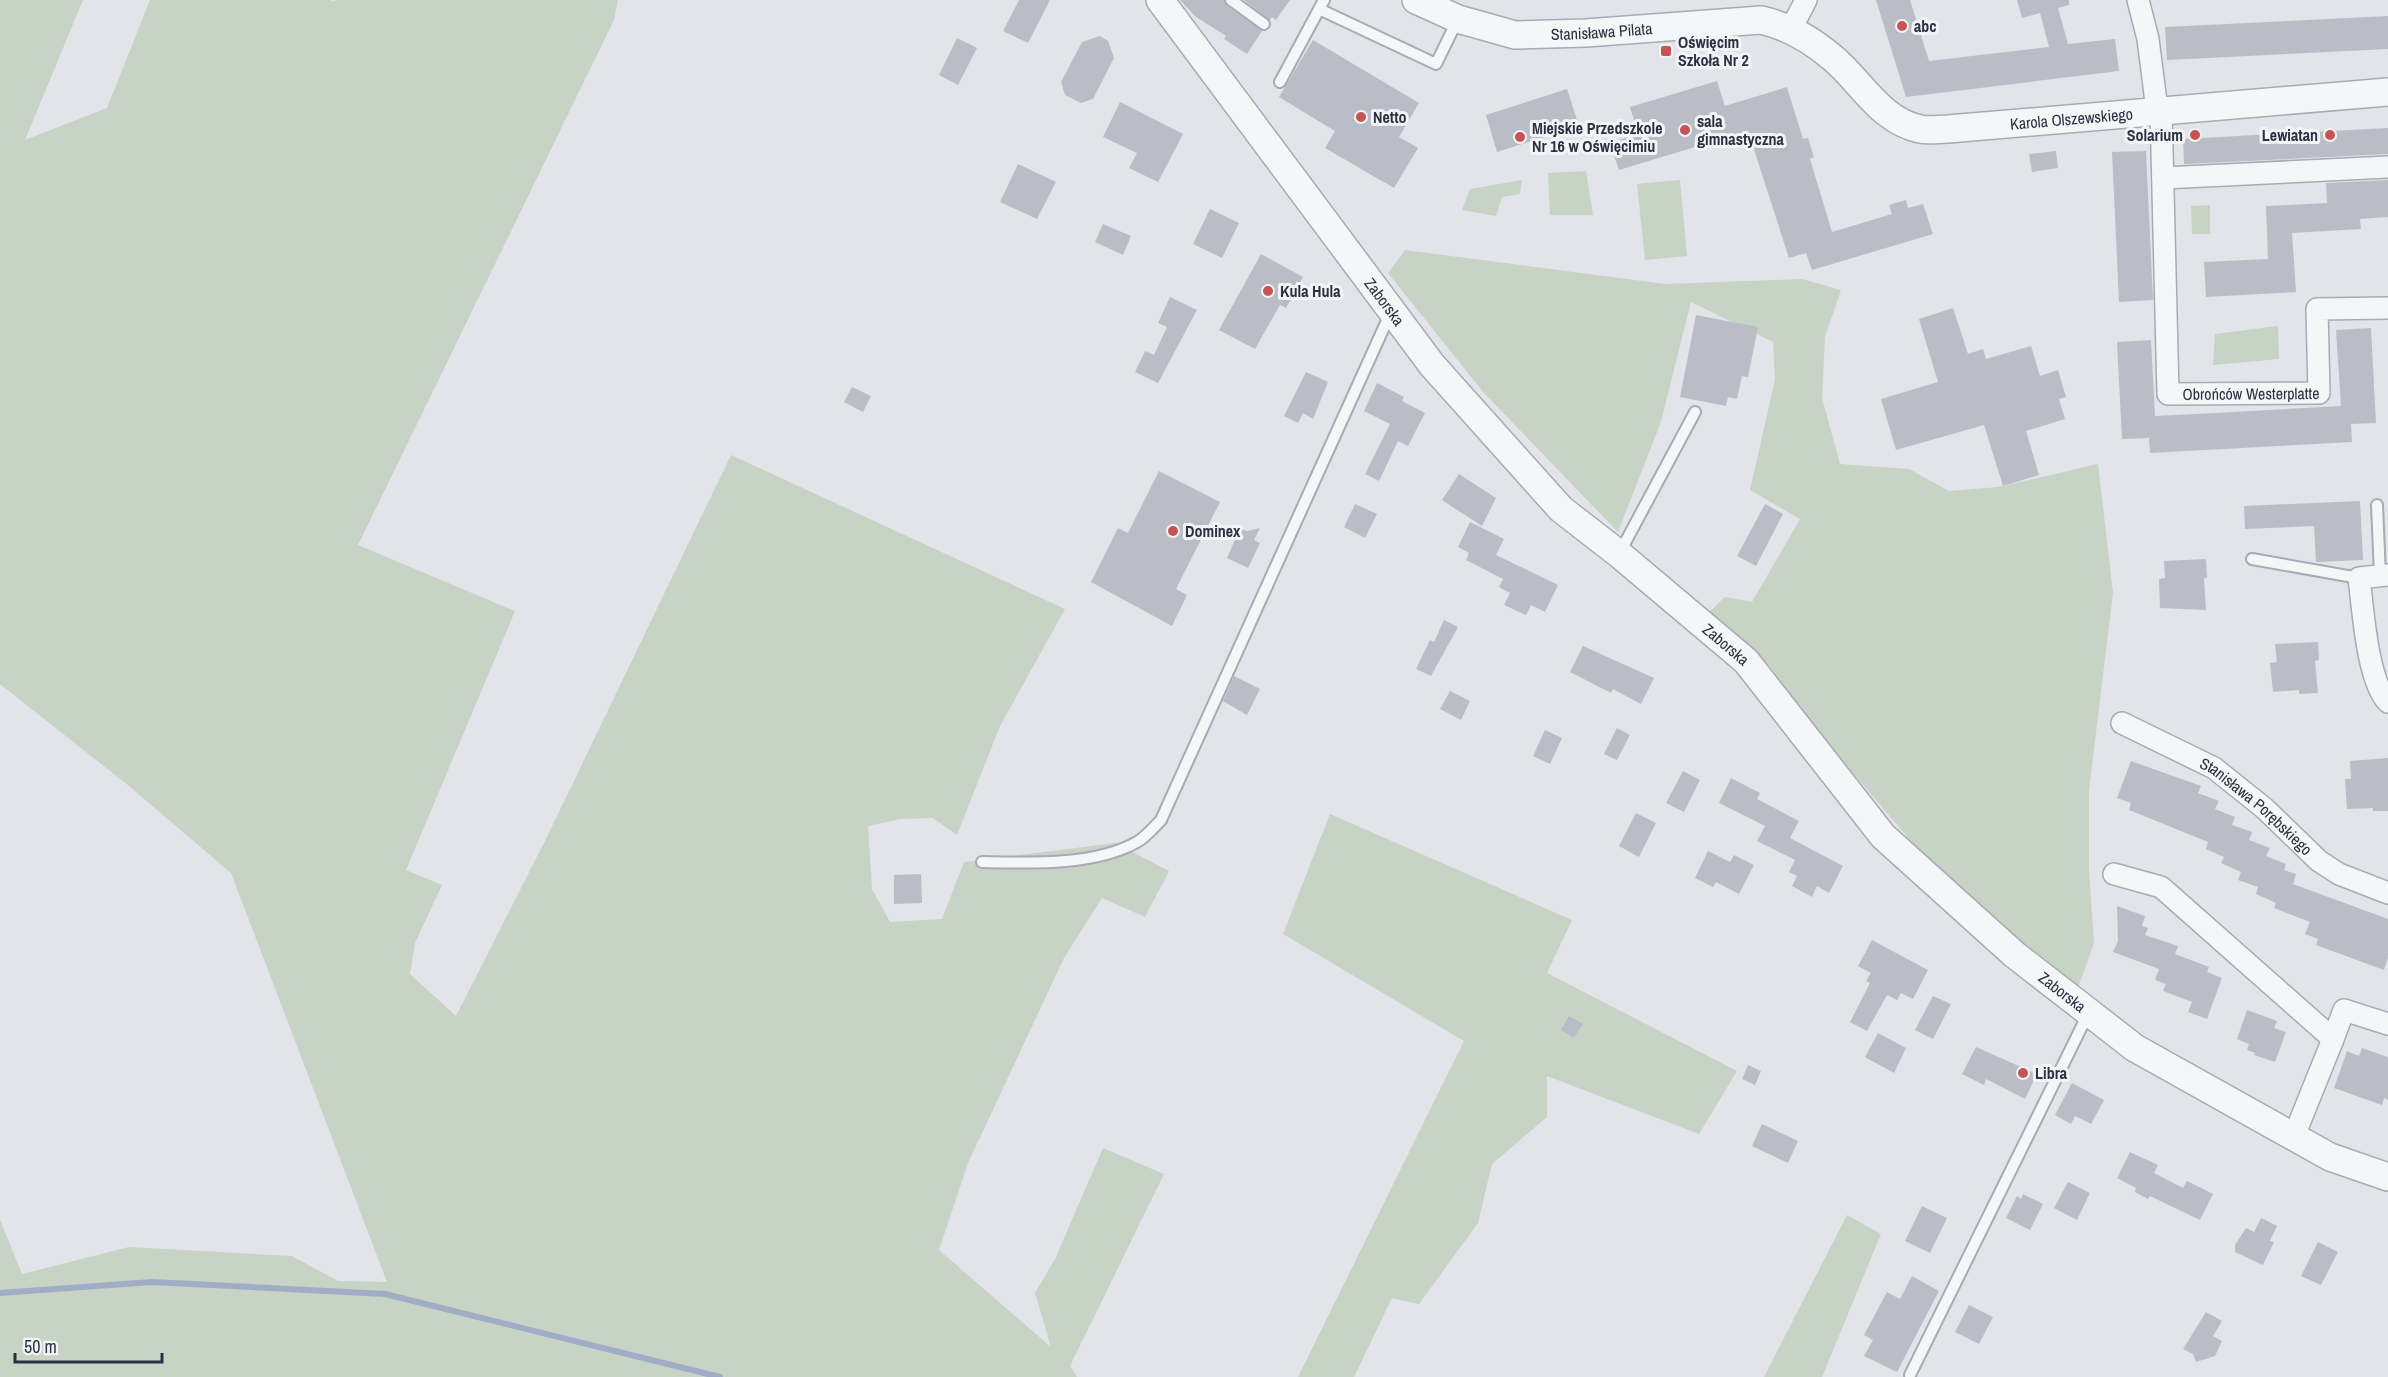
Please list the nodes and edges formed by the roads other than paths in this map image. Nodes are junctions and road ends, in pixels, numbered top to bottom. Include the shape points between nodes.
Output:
1 (1160, 0) edge
2 (1231, 0) edge
3 (1416, 0) edge
4 (1806, 0) edge
5 (2138, 0) edge
6 (1321, 4) edge
7 (1458, 18) junction
8 (1264, 24) dead end
9 (1791, 29) junction
10 (1280, 82) dead end
11 (2388, 92) edge
12 (2159, 110) junction
13 (2388, 167) edge
14 (2163, 178) junction
15 (2388, 308) edge
16 (1392, 311) junction
17 (1695, 412) dead end
18 (2377, 505) dead end
19 (1619, 554) junction
20 (2252, 559) dead end
21 (2376, 576) edge
22 (2388, 702) edge
23 (2122, 723) dead end
24 (982, 862) dead end
25 (2114, 874) dead end
26 (2388, 893) edge
27 (2089, 1012) junction
28 (2388, 1024) edge
29 (2333, 1039) junction
30 (2294, 1136) junction
31 (2388, 1177) edge
32 (1910, 1375) dead end

1 - 16 street, Zaborska
2 - 8 lane
3 - 7 street, Stanisława Pilata
4 - 9 street
5 - 12 street, Obrońców Westerplatte
6 - 7 lane via 1436,64
6 - 10 lane
7 - 9 street, Stanisława Pilata via 1515,34 1586,33 1761,20
9 - 12 street, Karola Olszewskiego via 1834,59 1884,112 1920,129
11 - 12 street, Karola Olszewskiego
12 - 14 street, Obrońców Westerplatte
13 - 14 street
14 - 15 street, Obrońców Westerplatte via 2168,394 2319,393 2317,309
16 - 19 street, Zaborska via 1432,365 1561,509
16 - 24 lane via 1161,820 1138,842 1092,858 1044,863
17 - 19 lane
18 - 21 lane
19 - 27 street, Zaborska via 1746,661 1883,836 2014,955
20 - 21 lane
21 - 22 street via 2368,649 2382,696
23 - 26 street, Stanisława Porębskiego via 2214,768 2264,808 2319,861 2339,874
25 - 29 street via 2161,887
27 - 30 street, Zaborska via 2135,1048
27 - 32 lane
28 - 29 street via 2344,1010
29 - 30 street
30 - 31 street, Zaborska via 2330,1157

